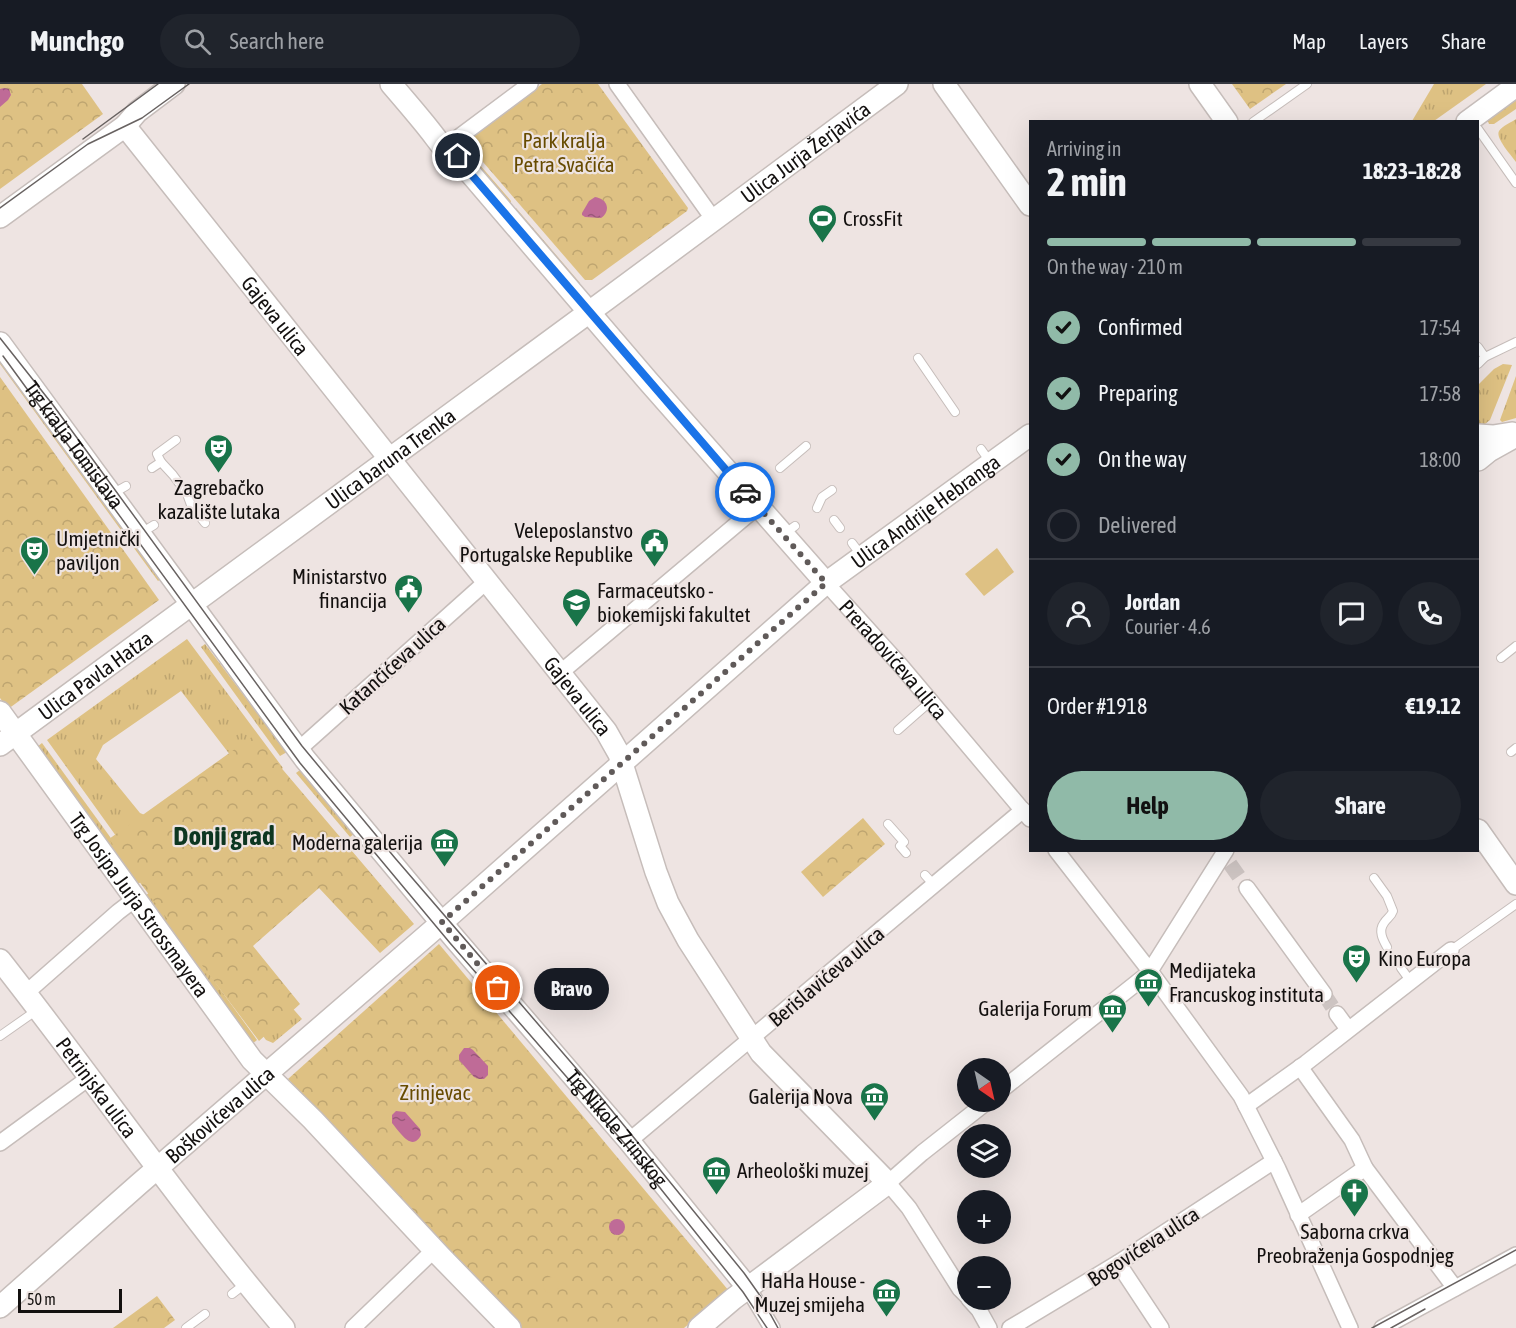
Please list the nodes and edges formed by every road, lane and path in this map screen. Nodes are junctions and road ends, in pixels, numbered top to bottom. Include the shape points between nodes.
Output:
1 (174, 84) edge
2 (391, 84) edge
3 (531, 84) edge
4 (617, 84) edge
5 (897, 84) edge
6 (944, 84) edge
7 (1200, 84) edge
8 (1307, 84) edge
9 (1516, 86) edge
10 (1226, 120) edge
11 (1256, 120) edge
12 (1476, 120) edge
13 (125, 126) junction
14 (431, 131) junction
15 (1479, 133) edge
16 (459, 137) junction
17 (464, 166) junction
18 (1516, 183) edge
19 (1029, 204) edge
20 (0, 216) edge
21 (714, 219) junction
22 (589, 313) junction
23 (1516, 342) edge
24 (0, 344) edge
25 (1479, 348) edge
26 (1485, 357) junction
27 (918, 358) dead end
28 (1479, 363) edge
29 (955, 412) dead end
30 (1516, 434) edge
31 (1029, 435) edge
32 (1479, 435) edge
33 (176, 440) dead end
34 (806, 446) dead end
35 (1479, 458) edge
36 (389, 459) junction
37 (161, 462) junction
38 (152, 468) dead end
39 (780, 468) dead end
40 (832, 490) dead end
41 (754, 495) junction
42 (190, 502) junction
43 (182, 507) dead end
44 (817, 508) dead end
45 (834, 520) dead end
46 (205, 523) dead end
47 (840, 528) dead end
48 (487, 581) junction
49 (826, 583) junction
50 (191, 604) junction
51 (1516, 646) edge
52 (1501, 658) dead end
53 (560, 673) junction
54 (931, 701) junction
55 (0, 712) edge
56 (898, 730) dead end
57 (8, 739) edge
58 (298, 750) junction
59 (622, 764) junction
60 (1027, 814) edge
61 (888, 824) dead end
62 (1479, 831) edge
63 (1058, 852) edge
64 (906, 853) dead end
65 (1227, 856) edge
66 (1374, 878) dead end
67 (1516, 884) edge
68 (1247, 888) tunnel mouth
69 (135, 899) junction
70 (1516, 904) edge
71 (442, 922) junction
72 (1387, 947) dead end
73 (1454, 948) joint
74 (0, 960) edge
75 (1401, 968) dead end
76 (1150, 971) junction
77 (1412, 982) junction
78 (1324, 994) tunnel mouth
79 (32, 1001) junction
80 (1337, 1014) tunnel mouth
81 (1348, 1029) junction
82 (0, 1036) edge
83 (751, 1039) junction
84 (1303, 1065) junction
85 (267, 1075) junction
86 (90, 1077) junction
87 (1011, 1082) edge
88 (1243, 1101) junction
89 (974, 1112) edge
90 (629, 1141) junction
91 (0, 1143) edge
92 (1274, 1161) junction
93 (158, 1169) junction
94 (1368, 1172) junction
95 (888, 1183) junction
96 (1300, 1220) junction
97 (434, 1250) junction
98 (1516, 1255) edge
99 (1118, 1263) junction
100 (957, 1283) edge
101 (748, 1288) junction
102 (1455, 1288) junction
103 (0, 1307) edge
104 (979, 1310) edge
105 (205, 1314) dead end
106 (186, 1328) edge
107 (284, 1328) edge
108 (353, 1328) edge
109 (510, 1328) edge
110 (699, 1328) edge
111 (772, 1328) edge
112 (989, 1328) edge
113 (1010, 1328) edge
114 (1161, 1328) edge
115 (1350, 1328) edge
116 (1382, 1328) edge

1 - 13 street
2 - 14 street, Preradovićeva ulica
3 - 16 street
4 - 21 street
5 - 21 street, Ulica Jurja Žerjavića
6 - 19 street
7 - 10 street
8 - 11 lane
9 - 12 street
13 - 20 street
13 - 36 street, Gajeva ulica
14 - 16 street via 442,138
14 - 17 street, Preradovićeva ulica via 448,154
15 - 18 lane
16 - 17 street via 457,150
17 - 22 street, Preradovićeva ulica
21 - 22 street, Ulica Jurja Žerjavića
22 - 36 street, Ulica baruna Trenka
22 - 41 street, Preradovićeva ulica
23 - 26 lane
24 - 50 street, Trg kralja Tomislava via 147,529
25 - 26 lane
26 - 28 lane
27 - 29 lane
30 - 32 street
30 - 35 street
31 - 49 street, Ulica Andrije Hebranga via 986,456 857,550
33 - 37 lane via 156,454
34 - 39 lane
36 - 48 street, Gajeva ulica
36 - 50 street, Ulica baruna Trenka
37 - 38 lane
37 - 42 lane
40 - 44 lane via 822,497
41 - 49 street, Preradovićeva ulica via 789,530
41 - 53 street
42 - 43 lane
42 - 46 lane
45 - 47 lane
48 - 53 street, Gajeva ulica
48 - 58 street, Katančićeva ulica
49 - 54 street, Preradovićeva ulica
49 - 59 street, Ulica Andrije Hebranga
50 - 57 street, Ulica Pavla Hatza
50 - 58 street
51 - 52 lane
53 - 59 street, Gajeva ulica via 606,731
54 - 56 lane
54 - 60 street, Preradovićeva ulica
55 - 57 street
57 - 69 street, Trg Josipa Jurja Strossmayera
58 - 71 street
59 - 71 street, Ulica Andrije Hebranga
59 - 83 street, Gajeva ulica via 668,903
60 - 83 street, Berislavićeva ulica via 930,880
61 - 64 lane via 904,842 900,846
62 - 67 street
63 - 76 street
65 - 76 street
66 - 72 lane via 1392,911 1381,932
68 - 78 street
69 - 79 street
69 - 85 street, Trg Josipa Jurja Strossmayera
70 - 73 lane
71 - 85 street, Boškovićeva ulica
71 - 90 street, Trg Nikole Zrinskog
73 - 77 street
74 - 79 street, Petrinjska ulica
75 - 77 lane
76 - 87 street
76 - 88 street
77 - 81 street
79 - 82 lane
79 - 86 street, Petrinjska ulica
80 - 81 street
81 - 84 street
83 - 90 street, Berislavićeva ulica
83 - 95 street, Gajeva ulica via 763,1056
84 - 88 street
84 - 94 street
85 - 93 street, Boškovićeva ulica
85 - 97 street
86 - 91 street
86 - 93 street, Petrinjska ulica
88 - 92 street
89 - 95 street
90 - 101 street, Trg Nikole Zrinskog
92 - 96 street
92 - 99 street, Bogovićeva ulica
93 - 103 street, Boškovićeva ulica
93 - 107 street, Petrinjska ulica via 239,1288
94 - 96 street
94 - 102 street
95 - 100 street, Gajeva ulica via 909,1208
95 - 101 street
96 - 115 street
97 - 108 street
97 - 109 street
98 - 102 street
99 - 113 street, Bogovićeva ulica
99 - 114 street
101 - 110 street
101 - 111 street
102 - 116 street
104 - 112 street, Gajeva ulica
105 - 106 lane

